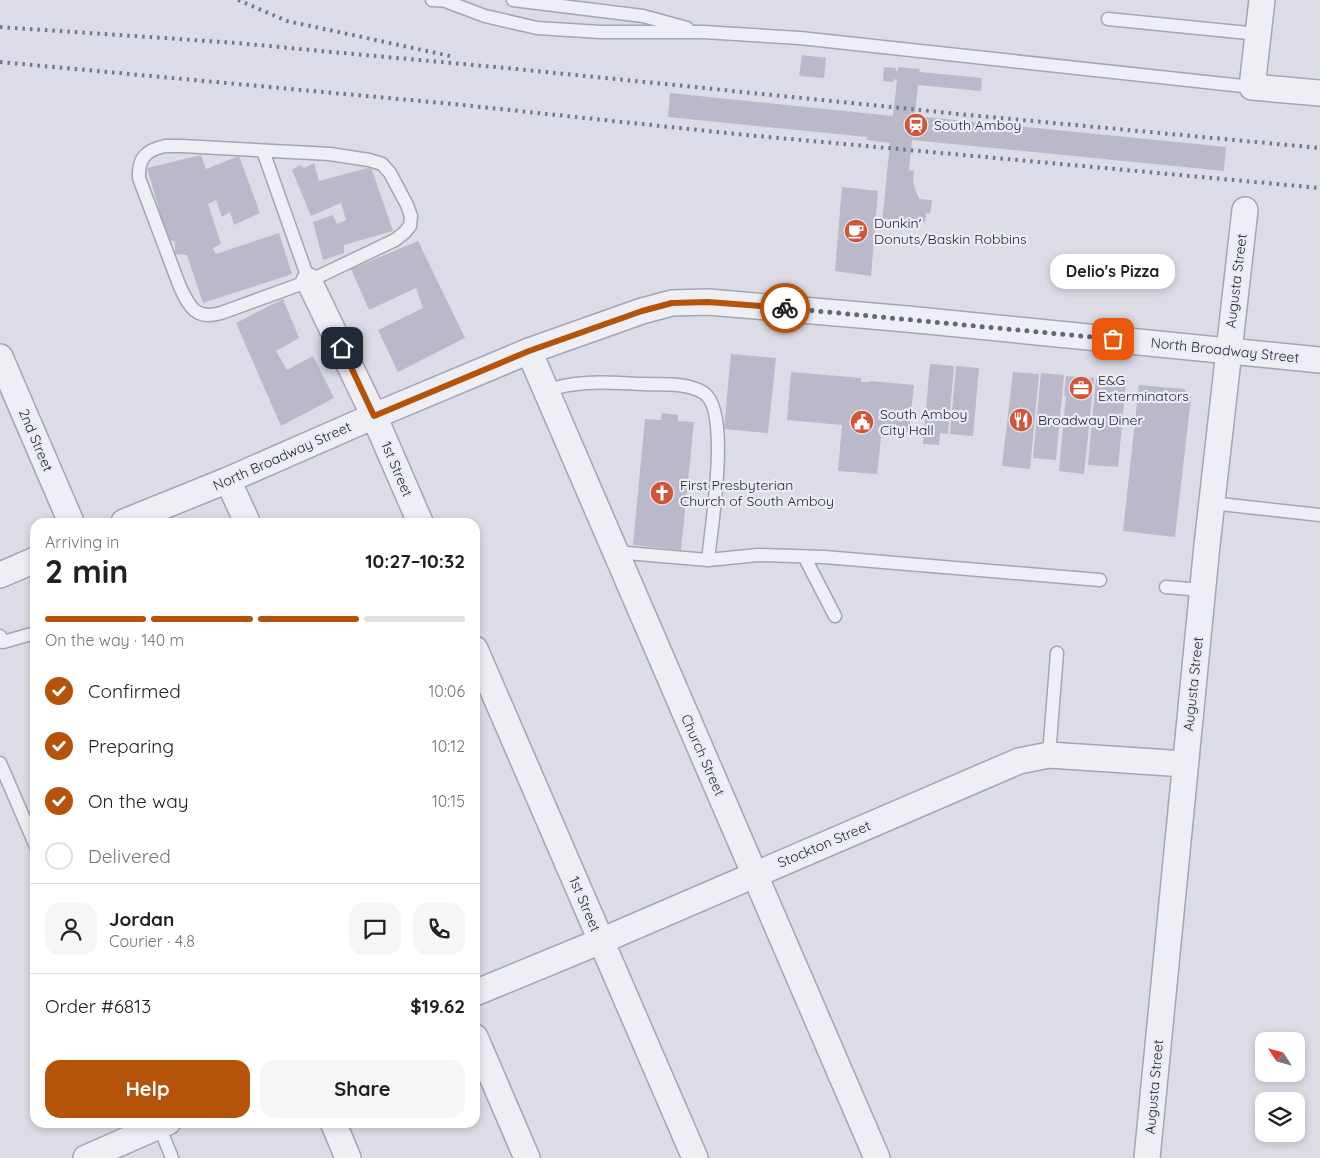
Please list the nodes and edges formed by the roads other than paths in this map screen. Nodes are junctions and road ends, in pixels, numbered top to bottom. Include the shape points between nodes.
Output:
1 (466, 0) edge
2 (513, 0) edge
3 (1262, 0) edge
4 (439, 1) edge
5 (1108, 19) dead end
6 (704, 32) junction
7 (1258, 34) junction
8 (1252, 87) junction
9 (1320, 93) edge
10 (263, 151) junction
11 (1245, 210) dead end
12 (309, 280) junction
13 (1228, 350) junction
14 (529, 351) junction
15 (1320, 360) edge
16 (2, 365) edge
17 (546, 391) junction
18 (374, 416) junction
19 (228, 480) junction
20 (1211, 503) junction
21 (1320, 515) edge
22 (69, 518) edge
23 (134, 518) edge
24 (245, 518) edge
25 (418, 518) edge
26 (615, 552) junction
27 (805, 558) junction
28 (708, 560) junction
29 (30, 562) edge
30 (0, 575) edge
31 (1100, 580) dead end
32 (1166, 587) dead end
33 (1202, 590) junction
34 (835, 616) dead end
35 (30, 633) edge
36 (1, 640) edge
37 (1056, 653) dead end
38 (480, 661) edge
39 (1049, 755) junction
40 (0, 763) edge
41 (1185, 764) junction
42 (30, 832) edge
43 (755, 873) junction
44 (601, 941) junction
45 (480, 991) edge
46 (480, 1049) edge
47 (152, 1128) edge
48 (162, 1128) edge
49 (336, 1128) edge
50 (86, 1158) edge
51 (172, 1158) edge
52 (348, 1158) edge
53 (527, 1158) edge
54 (695, 1158) edge
55 (878, 1158) edge
56 (1147, 1158) edge

1 - 4 lane
2 - 6 lane via 643,16
3 - 7 street
4 - 6 lane via 537,28
5 - 7 lane
6 - 8 lane via 888,46
7 - 8 street
8 - 9 street
10 - 12 lane
10 - 12 lane via 330,154 382,164 390,173 411,216 410,226 395,240
10 - 12 lane via 182,146 154,148 143,157 139,178 180,287 200,315 221,313
11 - 13 street, Augusta Street
12 - 18 street, 1st Street
13 - 14 street, North Broadway Street via 708,302 672,303 642,311
13 - 15 street, North Broadway Street
13 - 20 street, Augusta Street
14 - 17 street, Church Street
14 - 18 street, North Broadway Street
16 - 22 street, 2nd Street
17 - 26 street, Church Street
17 - 28 lane via 586,382 689,386 705,393 714,407 719,452
18 - 19 street, North Broadway Street
18 - 25 street, 1st Street
19 - 23 street, North Broadway Street
19 - 24 street
20 - 21 lane
20 - 33 street, Augusta Street
26 - 28 lane
26 - 43 street, Church Street
27 - 28 lane via 758,555
27 - 31 lane
27 - 34 lane
29 - 30 street
32 - 33 lane
33 - 41 street, Augusta Street
35 - 36 lane
37 - 39 lane
38 - 44 street, 1st Street
39 - 41 street, Stockton Street
39 - 43 street, Stockton Street via 1018,760
40 - 42 lane
41 - 56 street, Augusta Street
43 - 44 street, Stockton Street
43 - 55 street, Church Street
44 - 45 street, Stockton Street
44 - 54 street, 1st Street
46 - 53 street
47 - 50 street
48 - 51 lane
49 - 52 street

